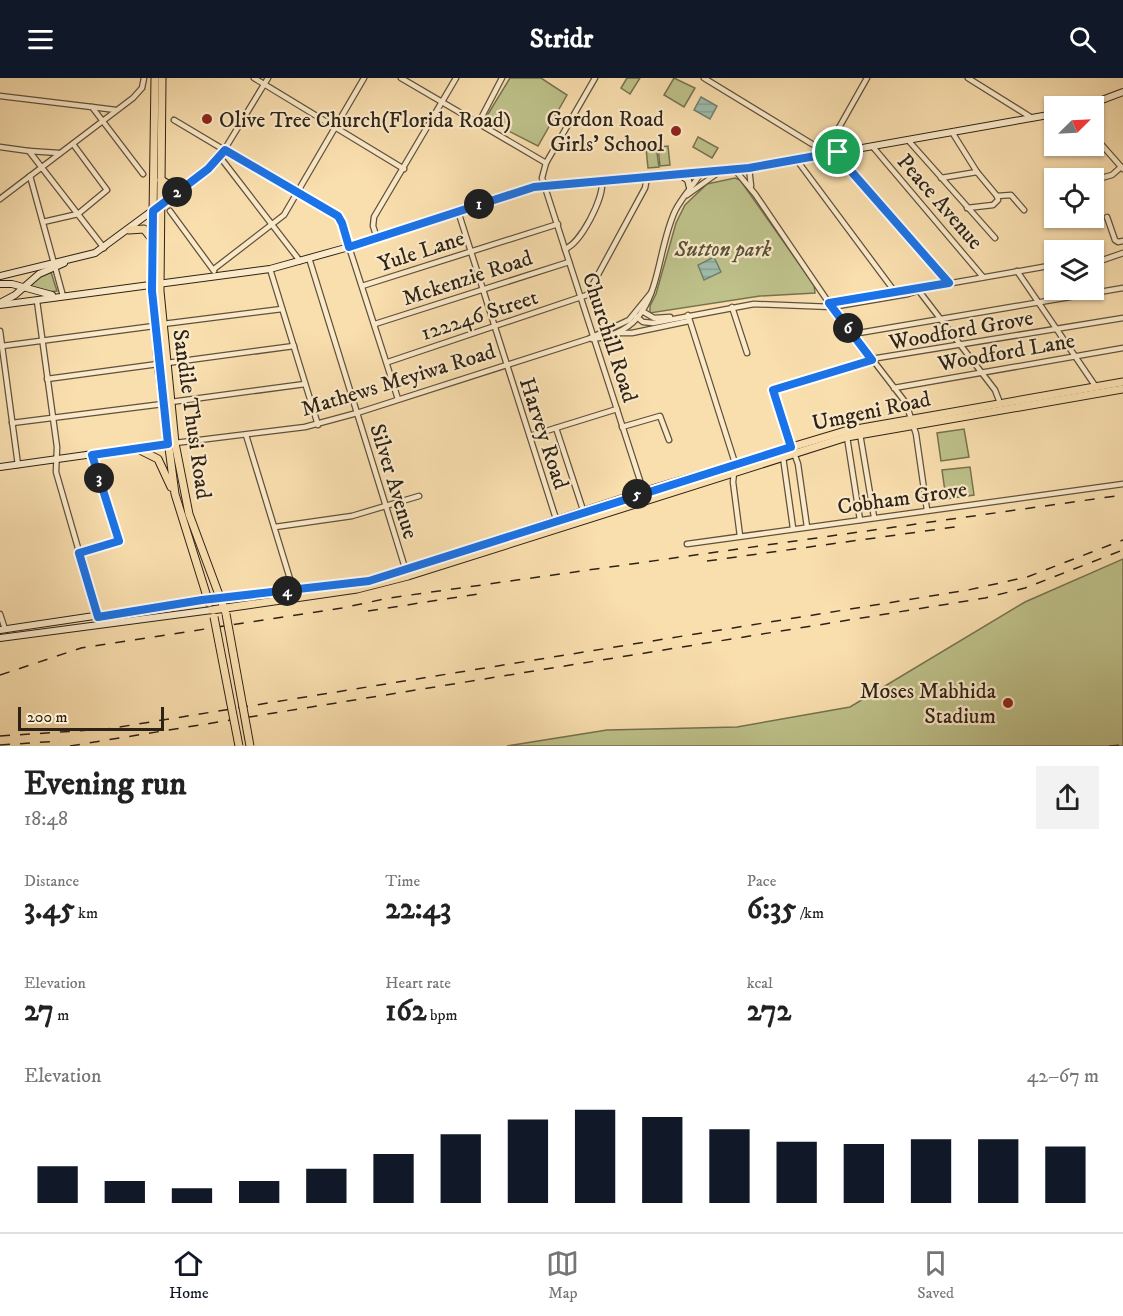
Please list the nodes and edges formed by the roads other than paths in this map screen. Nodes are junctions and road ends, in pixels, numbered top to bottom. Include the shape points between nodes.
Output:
1 (144, 78) edge
2 (155, 78) edge
3 (162, 78) edge
4 (254, 78) edge
5 (268, 78) edge
6 (364, 78) edge
7 (401, 78) edge
8 (456, 78) edge
9 (502, 78) edge
10 (595, 78) edge
11 (704, 78) edge
12 (867, 78) edge
13 (968, 78) edge
14 (264, 84) junction
15 (1123, 92) edge
16 (0, 96) edge
17 (1104, 99) edge
18 (442, 102) junction
19 (92, 107) junction
20 (117, 111) junction
21 (1044, 116) edge
22 (1032, 118) junction
23 (174, 120) dead end
24 (103, 121) junction
25 (478, 123) junction
26 (336, 127) junction
27 (952, 132) junction
28 (908, 140) junction
29 (72, 144) junction
30 (812, 144) dead end
31 (0, 147) edge
32 (873, 147) junction
33 (1104, 147) edge
34 (225, 150) junction
35 (29, 151) junction
36 (835, 152) junction
37 (60, 153) junction
38 (220, 157) junction
39 (796, 159) junction
40 (546, 163) junction
41 (42, 167) junction
42 (749, 168) junction
43 (1122, 168) edge
44 (404, 169) junction
45 (735, 170) junction
46 (721, 171) junction
47 (701, 172) junction
48 (977, 172) junction
49 (143, 174) dead end
50 (679, 174) junction
51 (30, 176) junction
52 (941, 177) junction
53 (647, 178) junction
54 (1104, 178) edge
55 (161, 180) junction
56 (602, 181) junction
57 (544, 186) junction
58 (183, 188) junction
59 (690, 188) junction
60 (297, 192) junction
61 (755, 194) junction
62 (998, 196) junction
63 (683, 199) junction
64 (0, 200) edge
65 (161, 204) junction
66 (967, 208) junction
67 (170, 210) dead end
68 (1024, 210) dead end
69 (153, 211) junction
70 (458, 211) junction
71 (78, 214) junction
72 (1107, 217) dead end
73 (43, 222) junction
74 (558, 224) junction
75 (273, 225) junction
76 (129, 230) junction
77 (376, 237) junction
78 (995, 238) dead end
79 (152, 239) junction
80 (1123, 241) edge
81 (349, 247) junction
82 (104, 248) junction
83 (565, 249) junction
84 (471, 252) junction
85 (1123, 253) edge
86 (309, 258) junction
87 (1104, 260) edge
88 (300, 261) junction
89 (569, 262) junction
90 (55, 265) junction
91 (1044, 267) edge
92 (270, 268) junction
93 (1017, 271) junction
94 (214, 272) junction
95 (0, 276) edge
96 (983, 277) junction
97 (160, 282) junction
98 (152, 283) junction
99 (949, 283) junction
100 (0, 284) edge
101 (362, 286) junction
102 (24, 287) junction
103 (1123, 288) edge
104 (482, 289) junction
105 (920, 290) junction
106 (895, 292) junction
107 (61, 296) junction
108 (581, 298) junction
109 (37, 301) junction
110 (1040, 302) junction
111 (0, 304) edge
112 (831, 305) junction
113 (732, 307) junction
114 (282, 309) junction
115 (642, 311) junction
116 (688, 315) junction
117 (636, 317) junction
118 (672, 318) junction
119 (1123, 318) edge
120 (941, 320) junction
121 (689, 321) junction
122 (163, 324) junction
123 (375, 324) junction
124 (154, 326) junction
125 (493, 326) junction
126 (1058, 329) junction
127 (0, 331) edge
128 (616, 333) junction
129 (853, 334) junction
130 (592, 338) junction
131 (42, 341) junction
132 (2, 346) junction
133 (294, 346) junction
134 (961, 346) junction
135 (1123, 348) edge
136 (747, 353) dead end
137 (1076, 356) junction
138 (872, 360) junction
139 (388, 362) junction
140 (167, 363) junction
141 (158, 364) junction
142 (506, 365) junction
143 (981, 372) junction
144 (47, 379) junction
145 (1123, 382) edge
146 (305, 384) junction
147 (894, 387) junction
148 (1096, 387) junction
149 (1123, 389) edge
150 (398, 399) junction
151 (167, 403) junction
152 (1000, 403) junction
153 (617, 409) junction
154 (357, 413) junction
155 (53, 418) junction
156 (914, 422) junction
157 (12, 423) junction
158 (318, 424) junction
159 (622, 427) junction
160 (556, 428) junction
161 (860, 431) junction
162 (846, 434) junction
163 (246, 435) junction
164 (530, 436) junction
165 (669, 440) dead end
166 (171, 443) junction
167 (138, 449) junction
168 (793, 450) junction
169 (782, 454) junction
170 (92, 455) junction
171 (56, 460) junction
172 (18, 465) junction
173 (0, 467) edge
174 (735, 467) junction
175 (867, 478) junction
176 (854, 480) junction
177 (1123, 483) edge
178 (801, 491) junction
179 (788, 493) junction
180 (175, 494) junction
181 (645, 495) junction
182 (419, 496) dead end
183 (386, 506) junction
184 (927, 510) junction
185 (584, 516) junction
186 (874, 518) junction
187 (860, 520) junction
188 (558, 524) junction
189 (275, 527) junction
190 (807, 527) junction
191 (793, 528) junction
192 (740, 536) junction
193 (687, 544) dead end
194 (79, 553) junction
195 (407, 573) junction
196 (295, 594) junction
197 (220, 598) junction
198 (208, 599) junction
199 (225, 611) junction
200 (213, 613) junction
201 (0, 614) edge
202 (99, 620) junction
203 (2, 630) edge
204 (0, 638) edge
205 (239, 746) edge
206 (250, 746) edge

1 - 20 street via 139,93
2 - 69 main road, Sandile Thusi Road
3 - 55 main road, Sandile Thusi Road
4 - 14 street
5 - 14 street
6 - 26 street
7 - 18 street
8 - 18 street
9 - 25 street
10 - 40 street
11 - 30 street
12 - 36 street via 832,140
13 - 22 street
14 - 26 street
14 - 34 street
15 - 17 street
16 - 19 street
18 - 25 street
18 - 44 street
19 - 20 street
19 - 24 street
20 - 24 street
21 - 22 street
22 - 27 street
23 - 34 street
24 - 29 street
24 - 49 street
25 - 40 street
26 - 44 street
26 - 60 street
27 - 28 street
27 - 48 street
28 - 32 street
28 - 52 street
29 - 37 street
29 - 71 street via 107,190
31 - 35 street
32 - 36 street
32 - 96 street, Peace Avenue
33 - 43 street
34 - 38 street
34 - 60 street
35 - 37 street
35 - 41 street
36 - 39 street
36 - 99 street
37 - 41 street
38 - 58 street
38 - 75 street
39 - 42 street
39 - 106 street
40 - 57 street via 542,174
41 - 51 street
41 - 71 street
42 - 45 street
42 - 61 street via 748,179
43 - 54 street
44 - 77 street via 374,217
45 - 46 street
45 - 61 street
46 - 47 street
46 - 63 street
47 - 50 street
47 - 59 street
48 - 52 street
48 - 62 street
50 - 53 street
50 - 59 street via 688,180
51 - 64 street
51 - 73 street
52 - 66 street
53 - 56 street
53 - 108 street via 591,292
55 - 58 main road
55 - 65 main road, Sandile Thusi Road
56 - 57 street
56 - 83 street via 602,195 578,241
57 - 70 street
57 - 74 street, Churchill Road
58 - 65 street
59 - 63 street
60 - 75 street via 284,215
60 - 81 street via 338,216
61 - 112 street
62 - 66 street via 993,205
62 - 68 street via 1011,195
63 - 115 street
65 - 69 street
65 - 97 main road, Sandile Thusi Road
66 - 78 street
67 - 94 street
69 - 76 street
69 - 79 main road, Sandile Thusi Road
70 - 77 street
70 - 84 street, Harvey Road
71 - 73 street
71 - 82 street
72 - 80 street via 1115,240
73 - 90 street
74 - 83 street, Churchill Road
74 - 84 street, Yule Lane
75 - 88 street
75 - 94 street
76 - 79 main road via 144,229
76 - 82 street
77 - 81 street
79 - 98 main road, Sandile Thusi Road
81 - 86 street
81 - 101 street
82 - 90 street
83 - 89 street, Churchill Road
84 - 101 street, Yule Lane
84 - 104 street, Harvey Road
85 - 87 street
86 - 88 street
86 - 154 street, Silver Avenue
88 - 92 street
89 - 104 street, Mckenzie Road
89 - 108 street, Churchill Road
90 - 95 street
90 - 102 street
90 - 107 street
91 - 93 street
92 - 94 street
92 - 114 street
93 - 96 street
93 - 110 street
94 - 97 street
96 - 99 street
97 - 98 street
97 - 122 main road, Sandile Thusi Road
98 - 107 street
98 - 124 main road, Sandile Thusi Road
99 - 105 street
100 - 102 street
101 - 123 street
102 - 107 street
102 - 111 street
103 - 110 street
104 - 123 street, Mckenzie Road
104 - 125 street, Harvey Road
105 - 106 street
105 - 112 street
105 - 120 street
106 - 112 street
107 - 109 street
108 - 125 street, 122246 Street
108 - 130 street, Churchill Road
109 - 111 street
109 - 131 street
110 - 120 street
110 - 126 street
112 - 113 street, Mathews Meyiwa Road
112 - 129 street
113 - 116 street, Mathews Meyiwa Road
113 - 136 street
114 - 122 street
114 - 133 street
115 - 117 street
115 - 118 street, Mathews Meyiwa Road via 654,318
116 - 118 street, Mathews Meyiwa Road
116 - 121 street
117 - 118 street, Mathews Meyiwa Road via 653,323
117 - 128 street, Mathews Meyiwa Road
117 - 130 street, Mathews Meyiwa Road
119 - 126 street, Woodford Grove
120 - 129 street
120 - 134 street
121 - 128 street
121 - 174 street
122 - 140 main road, Sandile Thusi Road
123 - 139 street
124 - 131 street
124 - 141 main road, Sandile Thusi Road
125 - 139 street, 122246 Street
125 - 142 street, Harvey Road
126 - 134 street, Woodford Grove
126 - 137 street
127 - 132 street
128 - 130 street, Mathews Meyiwa Road
129 - 138 street
130 - 142 street, Mathews Meyiwa Road
130 - 153 street, Churchill Road
131 - 132 street
131 - 144 street
132 - 157 street
133 - 140 street
133 - 146 street
134 - 138 street, Woodford Grove
134 - 143 street
135 - 137 street, Woodford Lane
137 - 143 street, Woodford Lane
137 - 148 street
138 - 147 street
138 - 168 street, Woodford Grove via 773,390
139 - 150 street
140 - 151 main road, Sandile Thusi Road
141 - 144 street
141 - 151 main road, Sandile Thusi Road
142 - 150 street, Mathews Meyiwa Road
142 - 164 street, Harvey Road
143 - 147 street, Woodford Lane
143 - 152 street
144 - 155 street
145 - 148 main road, Umgeni Road
146 - 151 street
146 - 158 street
147 - 156 street
148 - 152 main road, Umgeni Road
149 - 156 main road, Umgeni Road
150 - 154 street, Mathews Meyiwa Road
151 - 155 street
151 - 166 main road, Sandile Thusi Road
152 - 156 main road, Umgeni Road
153 - 159 street, Churchill Road
153 - 160 street
154 - 158 street, Mathews Meyiwa Road
154 - 183 street, Silver Avenue
155 - 157 street
155 - 171 street
156 - 161 main road, Umgeni Road
156 - 184 street
157 - 172 street
158 - 163 street, Mathews Meyiwa Road
159 - 165 street via 660,416
159 - 181 street, Churchill Road
160 - 164 street
160 - 185 street
161 - 162 main road, Umgeni Road
161 - 175 street
162 - 168 main road, Umgeni Road
162 - 176 street
163 - 166 street, Mathews Meyiwa Road
163 - 189 street
164 - 188 street, Harvey Road
166 - 167 street, Mathews Meyiwa Road
166 - 180 main road, Sandile Thusi Road
166 - 197 main road, Sandile Thusi Road via 189,514
167 - 170 street, Mathews Meyiwa Road
167 - 180 main road via 158,459
168 - 169 main road, Umgeni Road
168 - 178 street
169 - 174 main road, Umgeni Road
169 - 179 street
170 - 171 street, Mathews Meyiwa Road
170 - 194 street via 119,541
171 - 172 street, Mathews Meyiwa Road
171 - 194 street
172 - 173 street, Mathews Meyiwa Road
174 - 181 main road, Umgeni Road
174 - 192 street via 733,482
175 - 176 street
175 - 186 street
176 - 187 street
177 - 184 street, Cobham Grove
178 - 179 street
178 - 190 street
179 - 191 street
180 - 198 main road, Sandile Thusi Road
181 - 185 main road, Umgeni Road
182 - 183 street
183 - 189 street via 352,516
183 - 195 street, Silver Avenue
184 - 186 street, Cobham Grove
185 - 188 main road, Umgeni Road
186 - 187 street, Cobham Grove
187 - 190 street, Cobham Grove
188 - 195 main road, Umgeni Road
189 - 196 street
190 - 191 street, Cobham Grove
191 - 192 street, Cobham Grove
192 - 193 street, Cobham Grove
194 - 202 street
195 - 196 main road, Umgeni Road via 357,589
196 - 197 main road, Umgeni Road
196 - 199 main road, Umgeni Road
197 - 198 main road, Umgeni Road
197 - 199 main road, Sandile Thusi Road
198 - 200 main road, Sandile Thusi Road
198 - 202 street, Umgeni Road
199 - 200 main road, Umgeni Road
199 - 206 main road, Sandile Thusi Road, bridge
200 - 202 street, Umgeni Road
200 - 205 main road, Sandile Thusi Road, bridge
201 - 203 street
202 - 203 street, Umgeni Road
202 - 204 street, Umgeni Road

